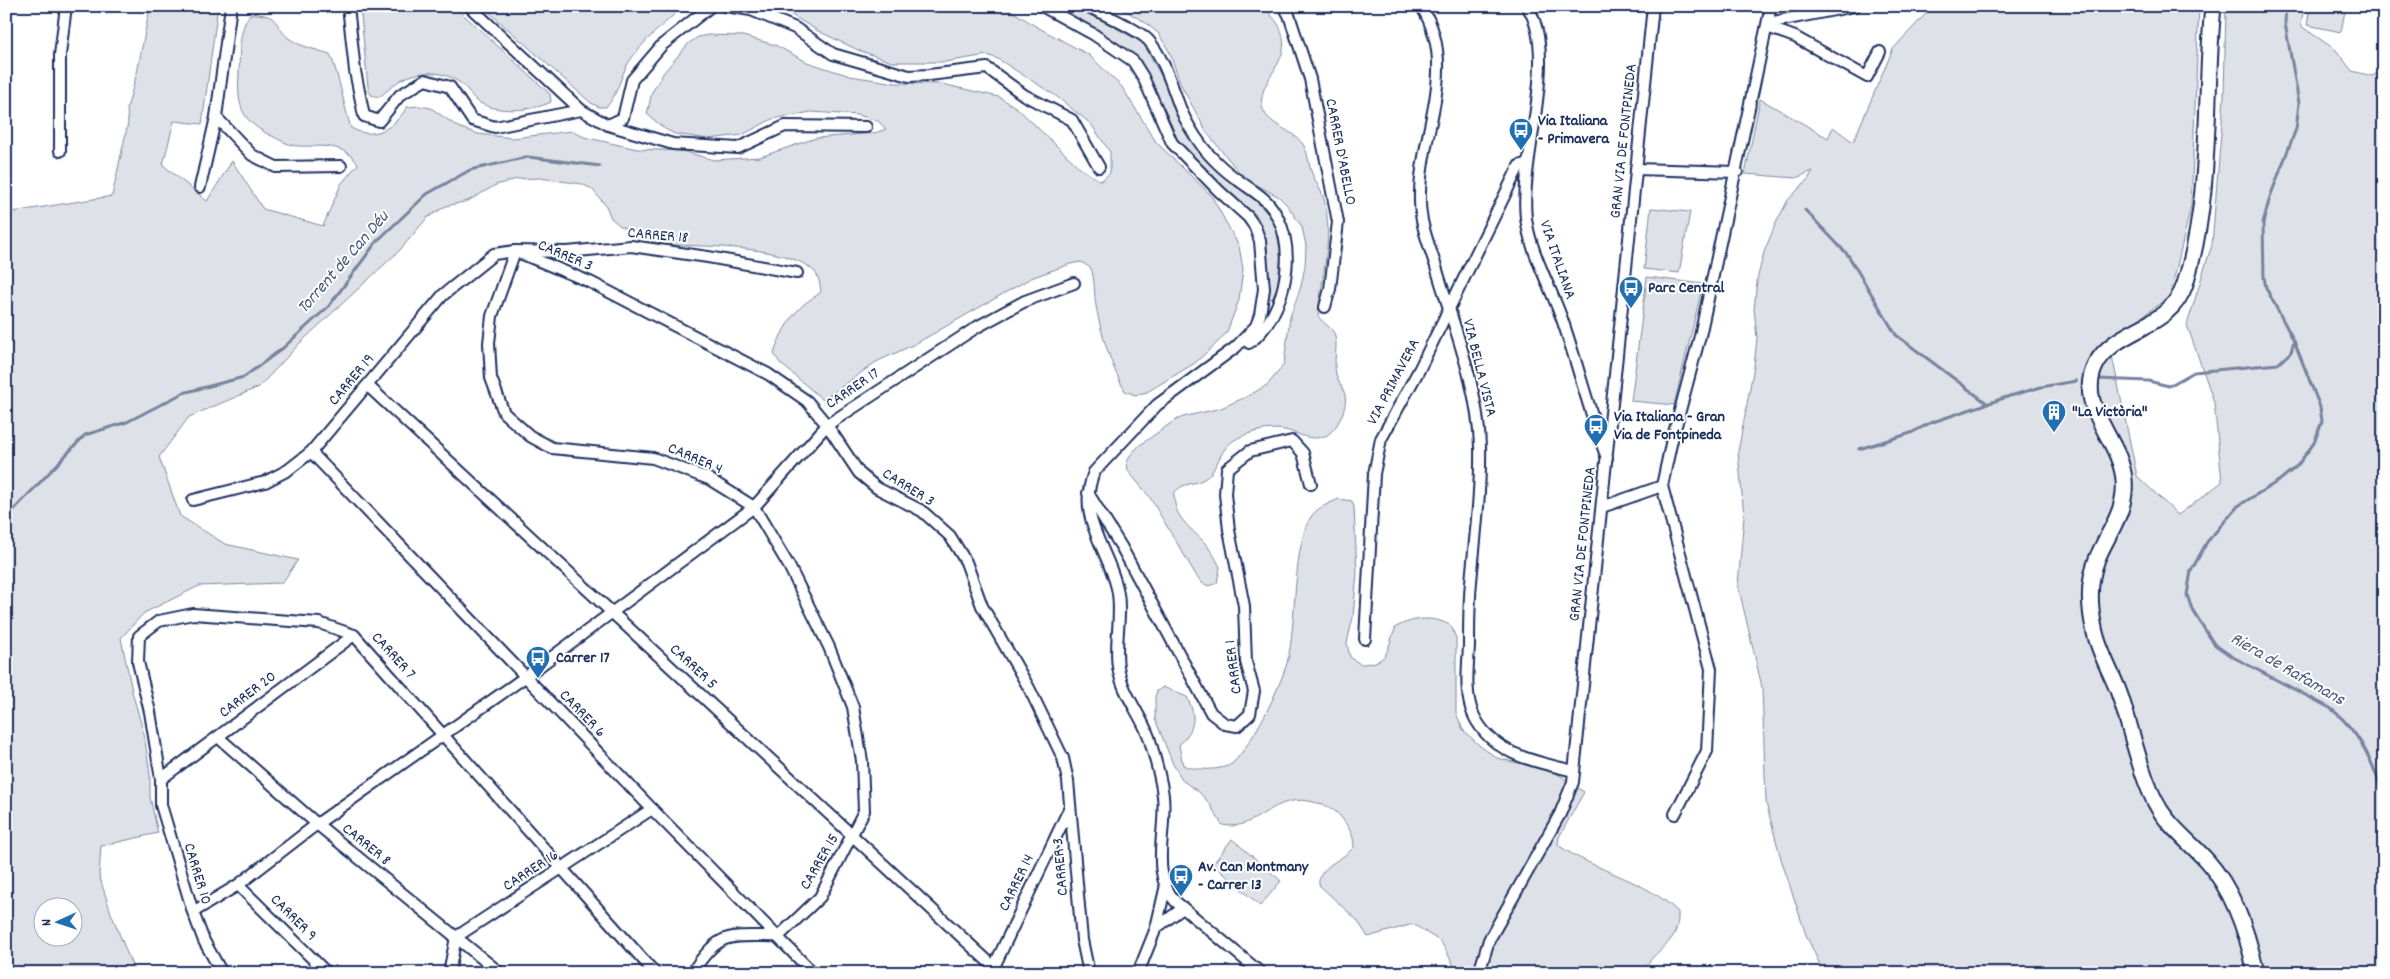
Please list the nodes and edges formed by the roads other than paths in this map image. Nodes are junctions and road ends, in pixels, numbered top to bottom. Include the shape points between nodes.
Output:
1 (66, 6) edge
2 (231, 6) edge
3 (348, 6) edge
4 (469, 6) edge
5 (711, 6) edge
6 (725, 6) edge
7 (1042, 6) edge
8 (1086, 6) edge
9 (1284, 6) edge
10 (1421, 6) edge
11 (1527, 6) edge
12 (1653, 6) edge
13 (1771, 6) edge
14 (1855, 6) edge
15 (2213, 6) edge
16 (1767, 25) junction
17 (1880, 52) dead end
18 (581, 110) junction
19 (216, 118) junction
20 (608, 125) junction
21 (866, 127) dead end
22 (60, 151) dead end
23 (1528, 164) junction
24 (342, 166) dead end
25 (1100, 167) dead end
26 (1636, 169) junction
27 (1737, 172) junction
28 (200, 187) dead end
29 (515, 251) junction
30 (797, 273) dead end
31 (1074, 283) dead end
32 (1325, 307) dead end
33 (1448, 308) junction
34 (1214, 364) junction
35 (368, 386) junction
36 (827, 425) junction
37 (311, 452) junction
38 (1607, 460) junction
39 (1311, 484) dead end
40 (1662, 486) junction
41 (1088, 493) junction
42 (193, 500) dead end
43 (754, 507) junction
44 (1602, 507) junction
45 (611, 611) junction
46 (354, 635) junction
47 (1365, 640) dead end
48 (525, 677) junction
49 (443, 734) junction
50 (218, 736) junction
51 (1574, 772) junction
52 (161, 779) junction
53 (1070, 806) junction
54 (652, 810) junction
55 (1675, 814) dead end
56 (317, 824) junction
57 (853, 836) junction
58 (562, 869) junction
59 (238, 885) junction
60 (1165, 888) junction
61 (1183, 908) junction
62 (193, 912) junction
63 (1156, 928) junction
64 (779, 936) junction
65 (456, 937) junction
66 (993, 971) edge
67 (222, 973) edge
68 (327, 973) edge
69 (450, 973) edge
70 (500, 973) edge
71 (655, 973) edge
72 (692, 973) edge
73 (813, 973) edge
74 (1089, 973) edge
75 (1138, 973) edge
76 (1261, 973) edge
77 (1479, 973) edge
78 (2256, 973) edge

1 - 22 street via 60,56
2 - 19 street
3 - 18 street via 364,116 379,121 400,95 424,80 450,86 472,120 495,128
4 - 18 street
5 - 20 street via 662,46 632,80 623,118
6 - 25 street via 751,10 795,28 833,54 909,76 987,68 1024,95 1072,120
7 - 34 street via 1133,61 1172,143 1240,208 1255,227 1260,241 1264,289 1260,315 1248,336
8 - 34 street via 1149,40 1165,68 1182,112 1203,147 1235,178 1266,201 1278,216 1285,235 1286,258 1281,296 1272,317 1252,341 1234,355
9 - 32 street, CARRER D'ABELLO via 1290,15 1310,79 1338,222
10 - 33 street, VIA BELLA VISTA via 1436,36 1439,68 1419,199 1422,226
11 - 23 street, VIA ITALIANA via 1538,30 1540,46
12 - 26 street, GRAN VIA DE FONTPINEDA
13 - 16 street
14 - 16 street
15 - 78 main road via 2204,168 2186,283 2176,303 2165,315 2105,352 2092,375 2090,396 2094,411 2120,460 2124,489 2121,512 2094,566 2090,597 2098,643 2119,692 2155,802 2170,824 2217,874 2244,930
16 - 17 street via 1867,77
16 - 27 street
18 - 20 street
19 - 24 street via 252,155 276,167
19 - 28 street
20 - 21 street via 673,144 738,148 785,126
23 - 33 street, VIA PRIMAVERA via 1519,166
23 - 38 street, VIA ITALIANA via 1526,217 1529,232 1564,325
26 - 27 street
26 - 38 street, GRAN VIA DE FONTPINEDA
27 - 40 street
29 - 30 street, CARRER 18 via 567,252 631,246
29 - 35 street, CARRER 19 via 494,254 443,295
29 - 36 street, CARRER 3 via 590,282 768,374 807,401
29 - 43 street, CARRER 4 via 492,316 489,343 491,378 504,413 530,436 552,448 653,458 709,478
31 - 36 street, CARRER 17 via 1025,301 977,327
33 - 47 street, VIA PRIMAVERA via 1419,370 1380,438 1374,474
33 - 51 street, VIA BELLA VISTA via 1477,410 1480,448 1471,583 1469,702 1480,726 1501,748 1535,762
34 - 41 street via 1157,405 1094,472
35 - 37 street, CARRER 19
35 - 45 street, CARRER 5
36 - 43 street, CARRER 17
36 - 53 street, CARRER 3 via 859,473 877,488 922,511 950,536 966,562 982,606 1029,688 1063,758
37 - 42 street, CARRER 19 via 288,470 265,482
37 - 48 street, CARRER 6
38 - 44 street, GRAN VIA DE FONTPINEDA
39 - 41 street, CARRER 1 via 1304,453 1292,441 1250,451 1227,470 1225,494 1229,530 1244,606 1246,662 1254,691 1250,714 1237,726 1225,724 1211,713 1127,556
40 - 44 street
40 - 55 street via 1711,669 1707,751
41 - 60 street via 1090,519 1119,598 1118,668 1148,736 1164,797 1161,866
43 - 45 street, CARRER 17
43 - 57 street, CARRER 4 via 789,566 829,647 853,707 862,761 864,811
44 - 51 street, GRAN VIA DE FONTPINEDA
45 - 48 street, CARRER 17
45 - 57 street, CARRER 5
46 - 49 street, CARRER 7
46 - 50 street, CARRER 20
46 - 52 street, CARRER 7 via 319,623 246,616 194,614 159,621 139,636 138,662
48 - 49 street, CARRER 17
48 - 54 street, CARRER 6
49 - 56 street, CARRER 17
49 - 58 street, CARRER 7
50 - 52 street, CARRER 20
50 - 56 street, CARRER 8
51 - 77 street, GRAN VIA DE FONTPINEDA via 1560,814 1489,940
52 - 62 street, CARRER 10 via 161,806
53 - 66 street, CARRER 14
53 - 74 street, CARRER 3 via 1082,940
54 - 58 street, CARRER 16
54 - 64 street, CARRER 6
56 - 59 street, CARRER 17
56 - 65 street, CARRER 8
57 - 64 street, CARRER 15 via 820,897
57 - 66 street, CARRER 5
58 - 65 street, CARRER 16
58 - 71 street, CARRER 7
59 - 62 street, CARRER 17
59 - 68 street, CARRER 9
60 - 61 street
60 - 63 street
61 - 63 street
61 - 76 street
62 - 67 street, CARRER 10 via 204,941
63 - 75 street
64 - 72 street via 731,937 720,941 700,960
64 - 73 street, CARRER 6
65 - 69 street
65 - 70 street, CARRER 8

